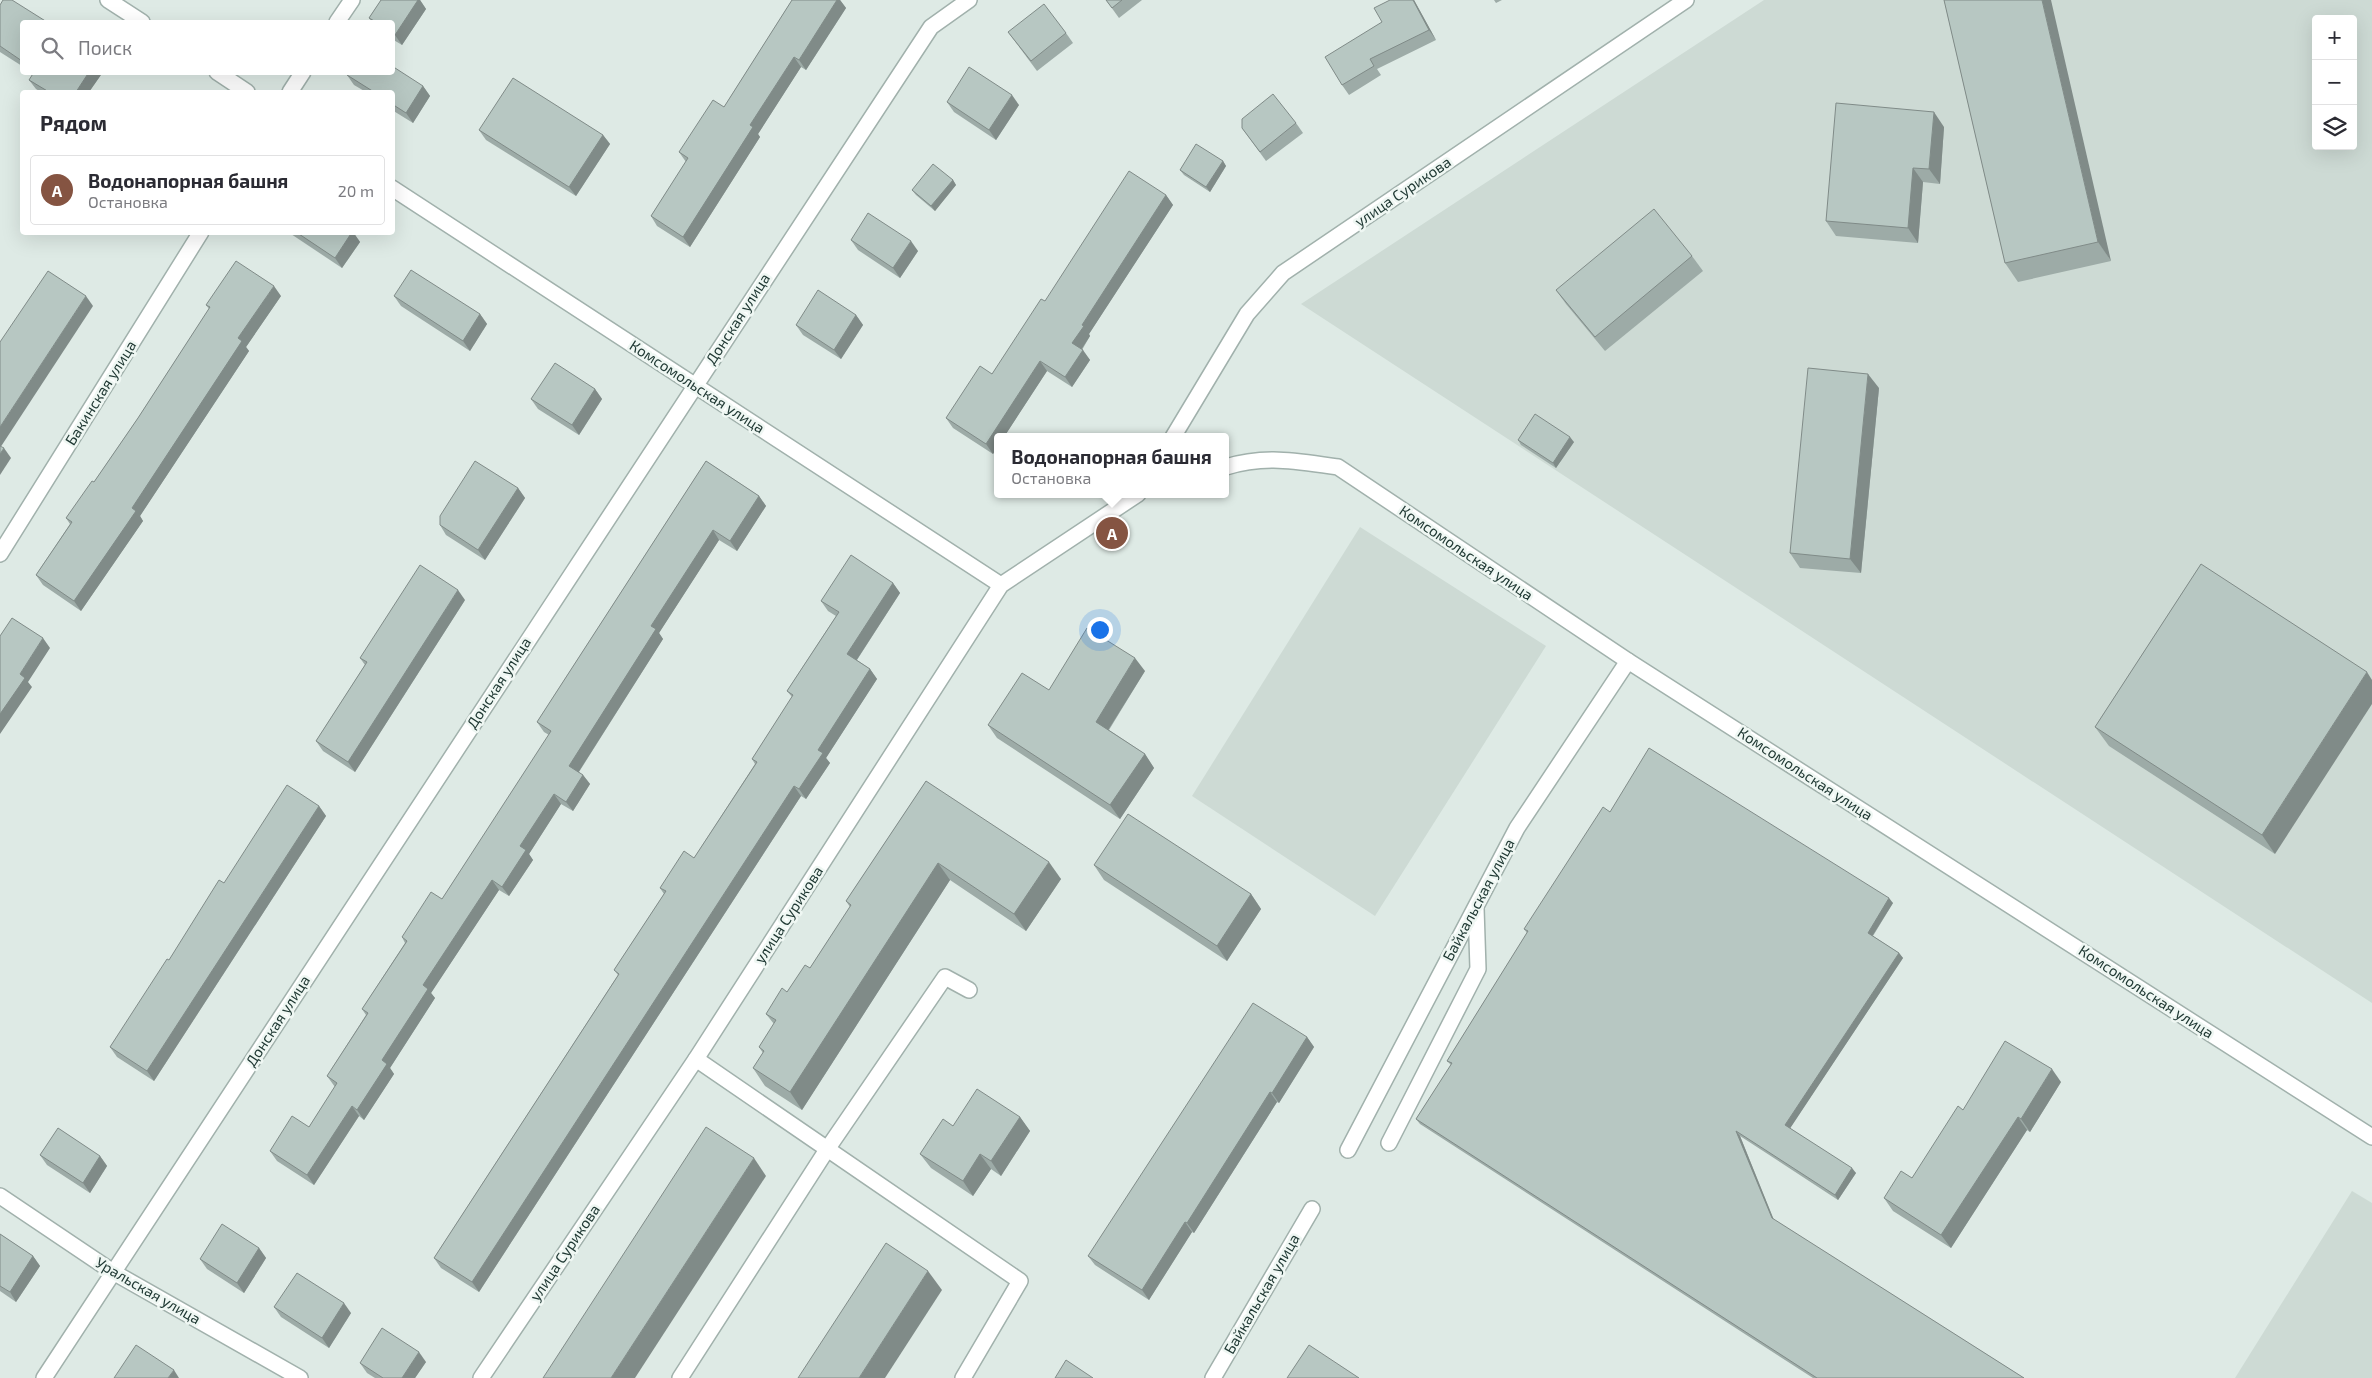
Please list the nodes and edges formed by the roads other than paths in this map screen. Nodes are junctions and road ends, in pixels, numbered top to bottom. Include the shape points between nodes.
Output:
1 (108, 0) edge
2 (352, 0) edge
3 (969, 0) edge
4 (1686, 0) edge
5 (139, 20) edge
6 (338, 20) edge
7 (222, 75) edge
8 (301, 75) edge
9 (244, 90) edge
10 (291, 90) edge
11 (395, 190) edge
12 (199, 235) edge
13 (694, 385) junction
14 (1175, 433) edge
15 (1229, 466) edge
16 (1132, 498) edge
17 (0, 554) edge
18 (1001, 585) junction
19 (1628, 661) junction
20 (1476, 907) junction
21 (969, 990) dead end
22 (696, 1059) junction
23 (2372, 1137) edge
24 (1389, 1143) dead end
25 (828, 1148) junction
26 (1348, 1150) dead end
27 (0, 1196) edge
28 (1312, 1209) dead end
29 (113, 1272) junction
30 (44, 1378) edge
31 (300, 1378) edge
32 (481, 1378) edge
33 (680, 1378) edge
34 (962, 1378) edge
35 (1213, 1378) edge

1 - 5 street
2 - 6 street
3 - 13 street, Донская улица via 931,26
4 - 14 street, улица Сурикова via 1283,273 1247,314
7 - 9 street
8 - 10 street
11 - 13 street, Комсомольская улица
12 - 17 street, Бакинская улица
13 - 18 street, Комсомольская улица
13 - 29 street, Донская улица
15 - 19 street, Комсомольская улица via 1285,458 1338,467
16 - 18 street, улица Сурикова
18 - 22 street, улица Сурикова
19 - 20 street, Байкальская улица via 1518,828
19 - 23 street, Комсомольская улица
20 - 24 street via 1478,969
20 - 26 street, Байкальская улица
21 - 25 street via 945,977
22 - 25 street
22 - 32 street, улица Сурикова
25 - 33 street
25 - 34 street via 1020,1281
27 - 29 street, Уральская улица
28 - 35 street, Байкальская улица
29 - 30 street, Донская улица
29 - 31 street, Уральская улица

